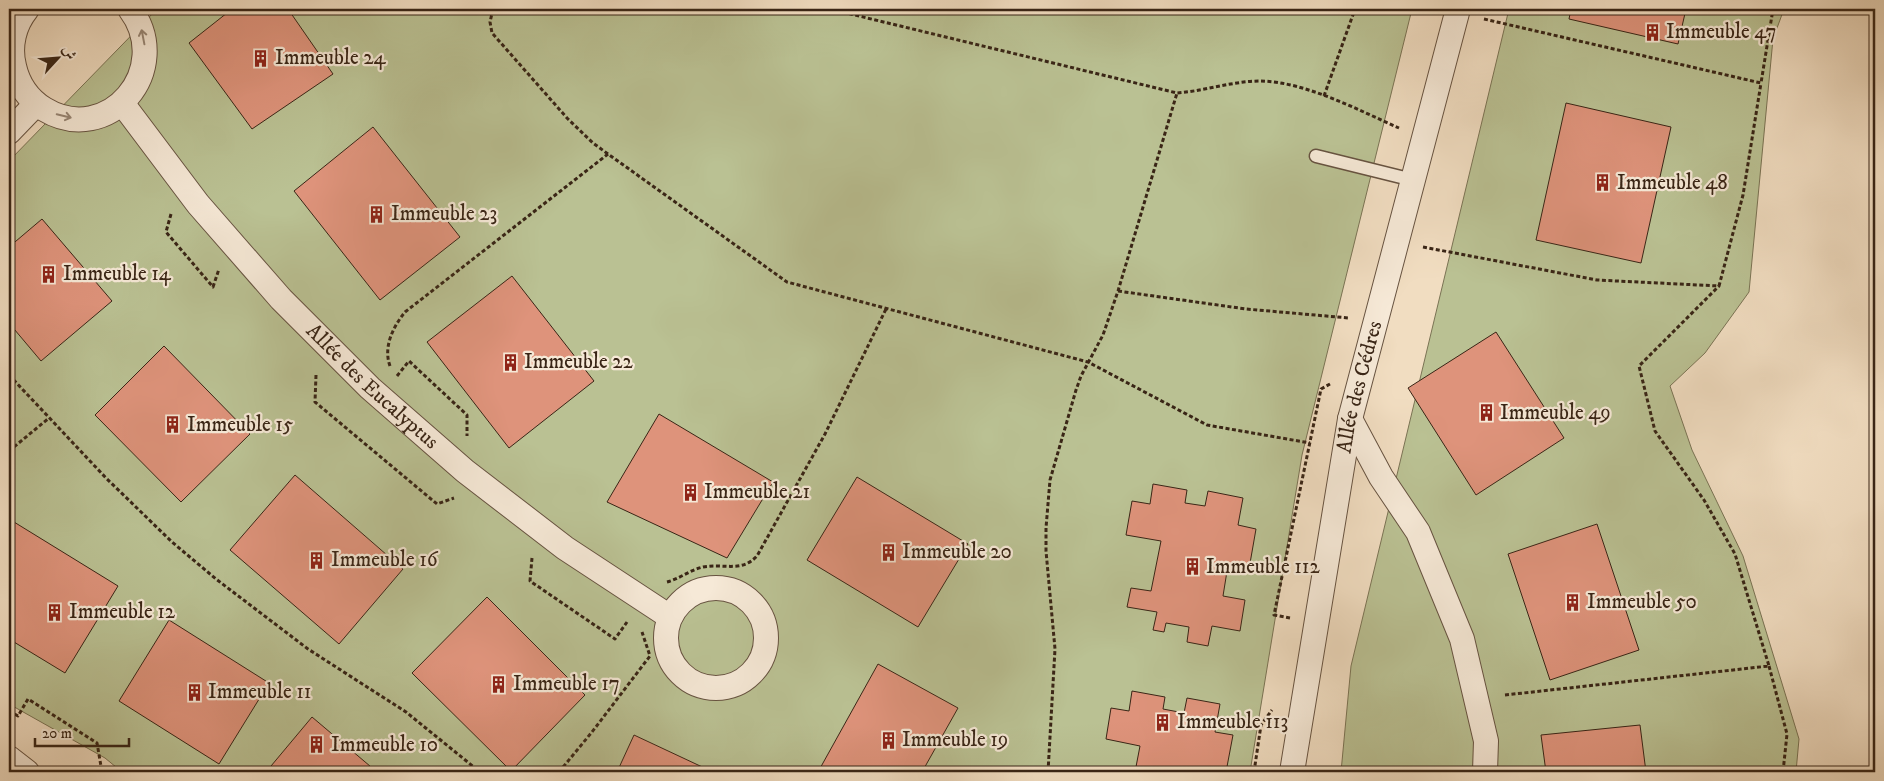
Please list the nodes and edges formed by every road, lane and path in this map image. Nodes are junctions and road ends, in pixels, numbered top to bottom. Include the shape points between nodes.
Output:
1 (130, 9) edge
2 (493, 9) edge
3 (830, 9) edge
4 (1355, 9) edge
5 (1773, 9) edge
6 (25, 10) edge
7 (1458, 11) edge
8 (1761, 83) junction
9 (1176, 93) junction
10 (1324, 96) junction
11 (122, 103) junction
12 (36, 104) junction
13 (1406, 130) dead end
14 (9, 132) edge
15 (608, 154) junction
16 (1316, 156) dead end
17 (1413, 180) junction
18 (1396, 242) junction
19 (1718, 286) junction
20 (1118, 292) junction
21 (886, 308) junction
22 (1354, 318) dead end
23 (1088, 362) junction
24 (9, 375) edge
25 (1336, 380) dead end
26 (49, 418) junction
27 (1350, 419) junction
28 (467, 440) dead end
29 (1310, 443) junction
30 (9, 451) edge
31 (659, 582) dead end
32 (670, 617) junction
33 (1299, 619) dead end
34 (1768, 666) junction
35 (1476, 698) junction
36 (1273, 709) dead end
37 (9, 711) edge
38 (9, 758) edge
39 (28, 772) edge
40 (102, 772) edge
41 (480, 772) edge
42 (1048, 772) edge
43 (1254, 772) edge
44 (1292, 772) edge
45 (1485, 772) edge
46 (1783, 772) edge

11 -> 1 street via 139,81 145,55 142,29
2 - 15 path via 492,33 580,131
3 - 9 path
4 - 10 path
5 - 8 path
6 - 12 street via 16,26 12,59 16,76
7 - 8 path
7 - 17 street, Allée des Cédres
8 - 19 path via 1743,195
9 - 10 path via 1262,81
9 - 20 path
10 - 13 path
12 -> 11 street via 49,112 79,119 95,117
11 - 32 street, Allée des Eucalyptus via 217,226 281,299 370,388 465,472 557,542
12 - 14 street
15 - 21 path via 786,282
15 - 28 path via 415,303 397,322 391,334 388,348 394,378 409,361 467,415
16 - 17 lane
17 - 18 street, Allée des Cédres
18 - 19 path via 1597,280
18 - 27 street, Allée des Cédres
19 - 34 path via 1639,366 1654,431 1704,500 1735,554
20 - 22 path via 1246,309
20 - 23 path via 1103,335
21 - 23 path
21 - 31 path via 825,434 757,556 746,565 701,567 671,581
23 - 29 path via 1207,426
23 - 42 path via 1056,457 1048,504 1046,551 1055,649
24 - 26 path
25 - 29 path via 1321,389
26 - 30 path
26 - 41 path via 172,542 216,579 308,649 406,712
27 - 35 street via 1381,477 1418,532 1462,639
27 - 44 street, Allée des Cédres
29 - 33 path via 1274,615
32 - 32 street via 666,633 667,651 675,667 695,684 721,689 738,684 752,674 762,660 768,643 766,625 746,596 730,589 712,587 695,592 680,602
34 - 35 path
34 - 46 path via 1787,734
35 - 45 street via 1486,741
36 - 43 path via 1261,725
37 - 40 path via 18,716 28,698 96,743
38 - 39 street

